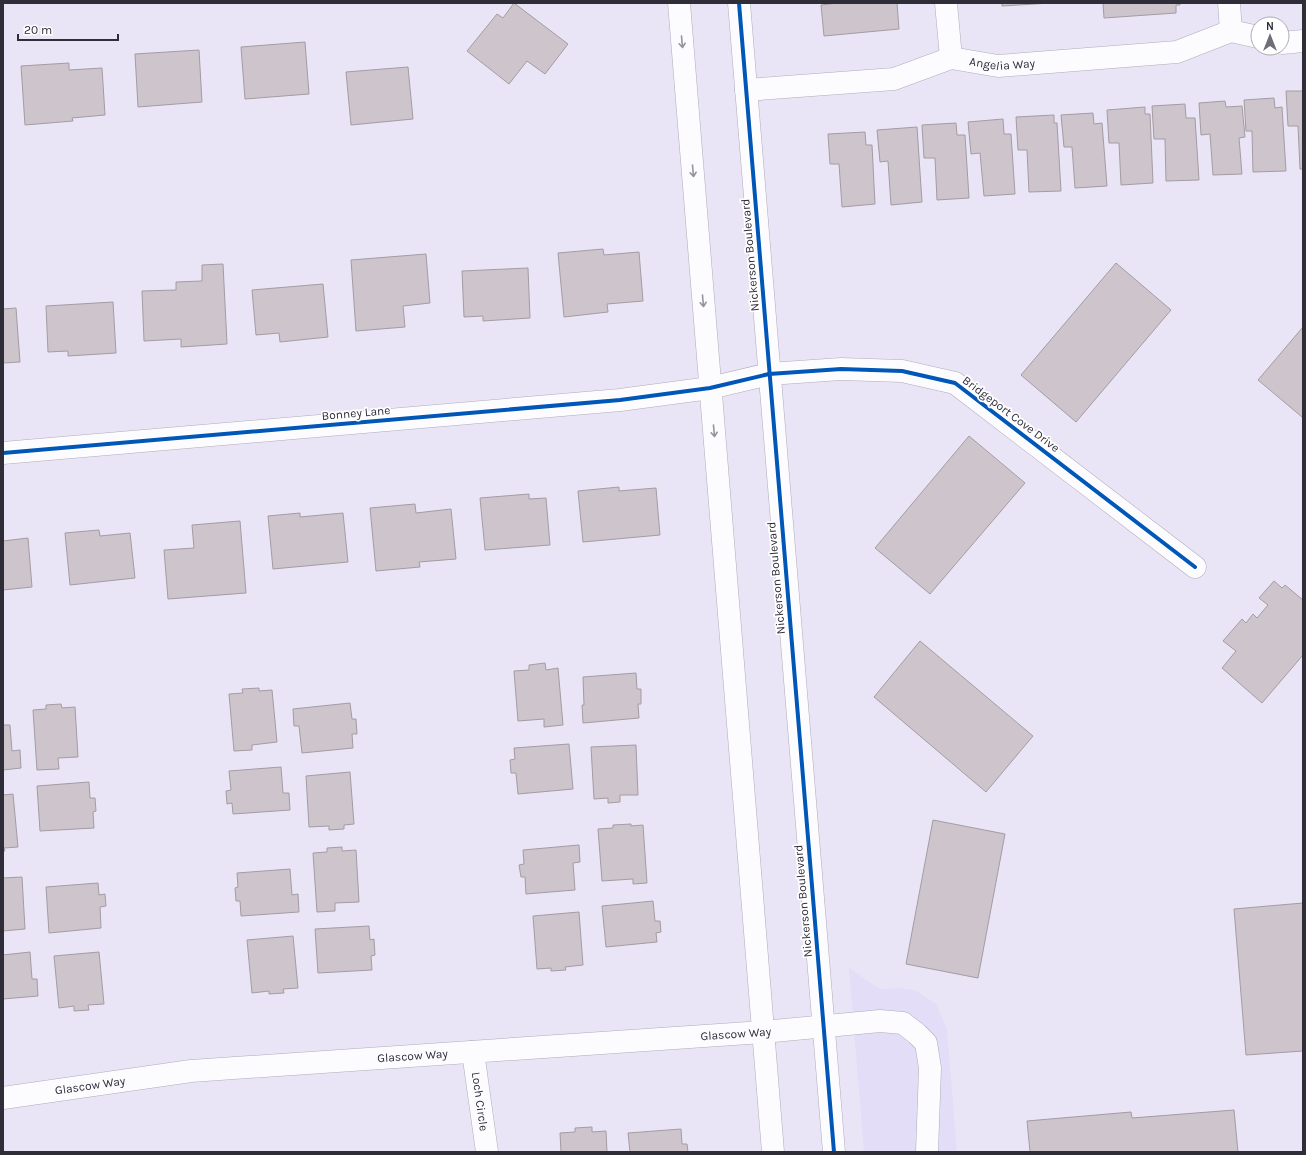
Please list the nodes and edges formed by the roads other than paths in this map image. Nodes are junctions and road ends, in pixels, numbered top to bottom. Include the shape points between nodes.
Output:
1 (679, 3) edge
2 (739, 3) edge
3 (946, 3) edge
4 (1229, 3) edge
5 (1231, 31) junction
6 (1250, 35) edge
7 (1303, 41) edge
8 (1290, 42) edge
9 (951, 58) junction
10 (746, 90) junction
11 (769, 374) junction
12 (710, 388) junction
13 (3, 453) edge
14 (1195, 567) dead end
15 (823, 1026) junction
16 (763, 1032) junction
17 (473, 1052) junction
18 (3, 1098) edge
19 (487, 1152) edge
20 (773, 1152) edge
21 (834, 1152) edge
22 (928, 1152) edge

1 -> 12 street
2 - 10 street, Nickerson Boulevard
3 - 9 street
4 - 5 street
5 - 6 street
5 - 9 street, Angelia Way via 1177,52 998,66
7 - 8 street
9 - 10 street, Angelia Way via 894,79
10 - 11 street, Nickerson Boulevard
11 - 12 street, Bridgeport Cove Drive
11 - 14 street, Bridgeport Cove Drive via 841,369 902,371 955,383
11 - 15 street, Nickerson Boulevard
12 - 13 street, Bonney Lane via 620,400
12 -> 16 street
15 - 16 street, Glascow Way
15 - 21 street, Nickerson Boulevard
15 - 22 street, Glascow Way via 880,1021 903,1024 926,1043 930,1068
16 - 17 street, Glascow Way
16 - 20 street
17 - 18 street, Glascow Way via 191,1071
17 - 19 street, Loch Circle

